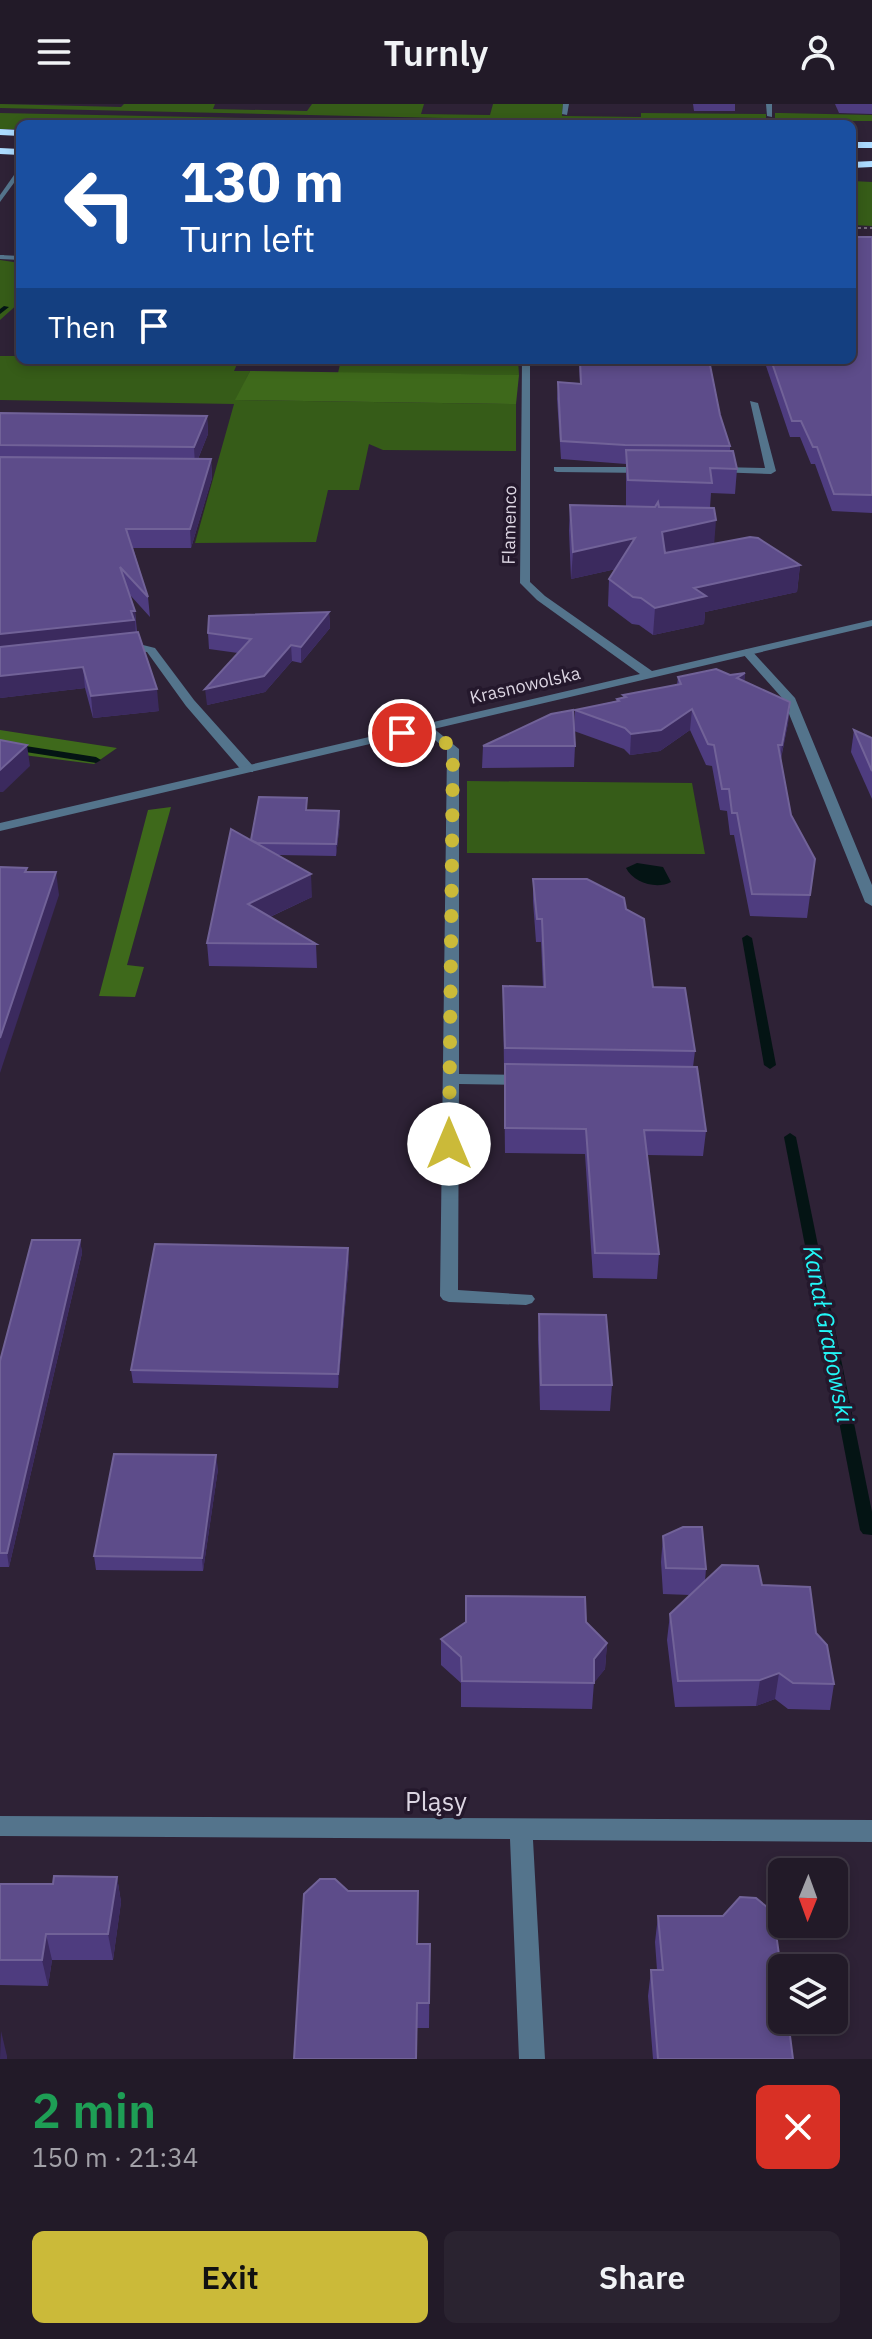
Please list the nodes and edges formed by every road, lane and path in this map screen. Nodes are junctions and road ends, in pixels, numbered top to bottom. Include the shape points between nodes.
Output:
1 (566, 104) edge
2 (769, 104) edge
3 (565, 114) dead end
4 (770, 116) dead end
5 (16, 179) edge
6 (0, 200) edge
7 (526, 364) edge
8 (753, 403) dead end
9 (557, 469) dead end
10 (664, 470) edge
11 (710, 470) edge
12 (872, 623) edge
13 (108, 650) edge
14 (747, 652) junction
15 (650, 675) junction
16 (427, 727) junction
17 (248, 769) junction
18 (0, 827) edge
19 (872, 902) edge
20 (449, 1079) junction
21 (549, 1081) edge
22 (526, 1299) dead end
23 (0, 1826) edge
24 (521, 1830) junction
25 (872, 1831) edge
26 (532, 2059) edge

1 - 3 street
2 - 4 street
5 - 6 street
7 - 15 street, Flamenco via 525,583
8 - 11 street via 771,471
9 - 10 street
12 - 14 street, Krasnowolska
13 - 17 street via 151,650
14 - 15 street, Krasnowolska
14 - 19 street via 789,698
15 - 16 street, Krasnowolska
16 - 17 street, Krasnowolska
16 - 20 street via 453,749
17 - 18 street, Krasnowolska
20 - 21 street
20 - 22 street via 449,1296
23 - 24 street, Pląsy
24 - 25 street, Pląsy
24 - 26 street

